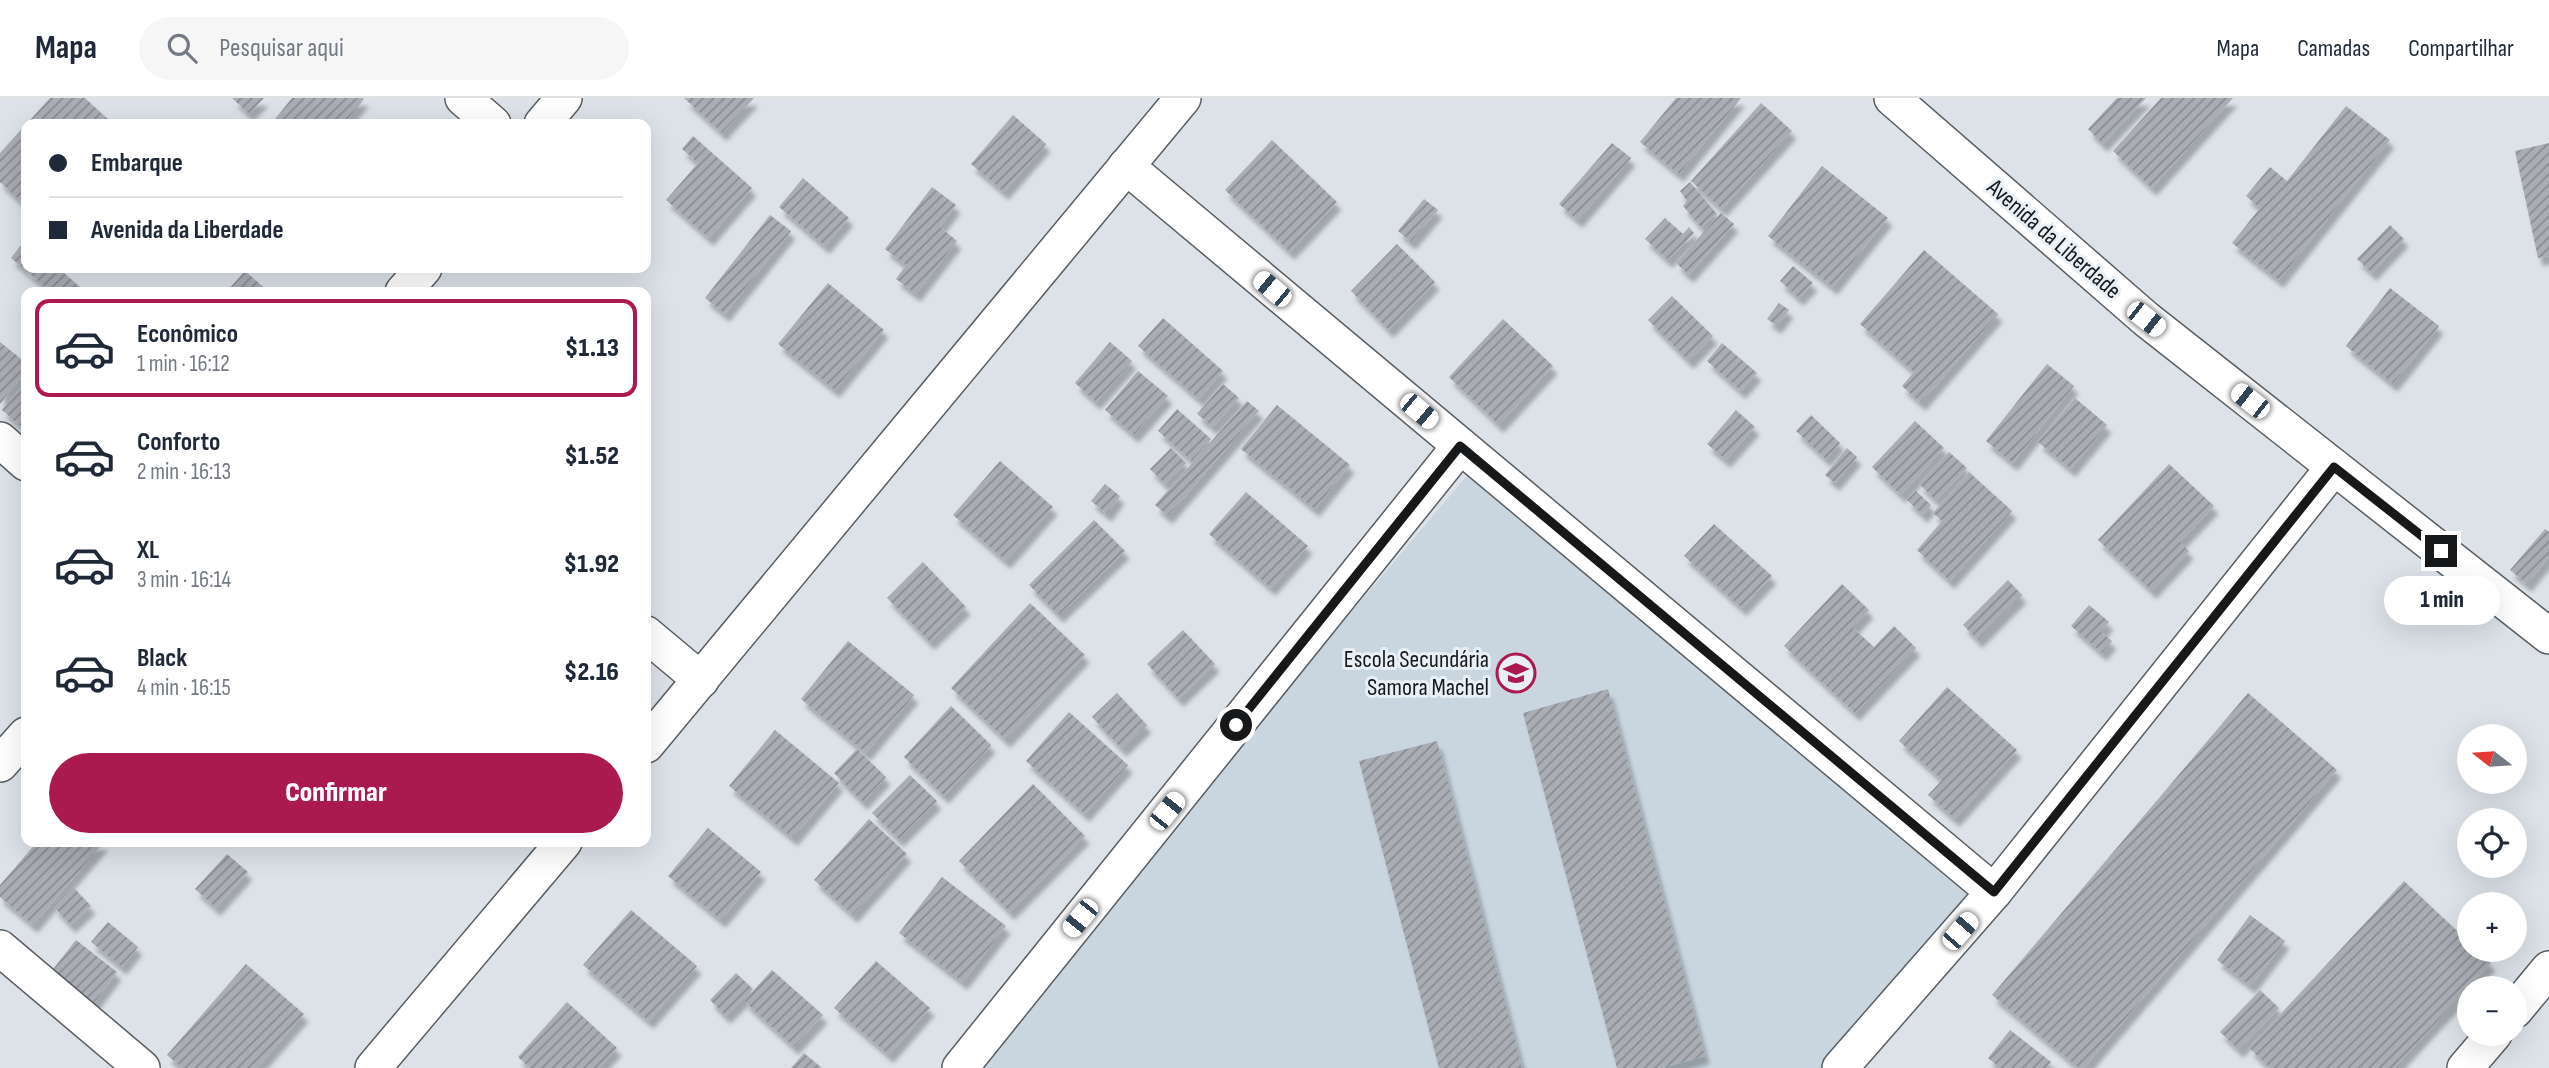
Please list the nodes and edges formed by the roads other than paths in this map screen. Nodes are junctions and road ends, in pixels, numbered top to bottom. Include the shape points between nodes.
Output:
1 (463, 98) edge
2 (564, 98) edge
3 (1182, 98) edge
4 (1892, 98) edge
5 (487, 119) edge
6 (546, 119) edge
7 (1126, 166) junction
8 (420, 273) edge
9 (408, 287) edge
10 (0, 440) edge
11 (1460, 446) junction
12 (21, 459) edge
13 (2334, 467) junction
14 (2549, 636) edge
15 (651, 638) edge
16 (701, 680) junction
17 (651, 739) edge
18 (21, 740) edge
19 (0, 764) edge
20 (560, 847) edge
21 (1994, 892) junction
22 (0, 948) edge
23 (2549, 969) edge
24 (2527, 996) edge
25 (2484, 1046) edge
26 (142, 1068) edge
27 (373, 1068) edge
28 (960, 1068) edge
29 (1840, 1068) edge
30 (2465, 1068) edge

1 - 5 street
2 - 6 street
3 - 7 street
4 - 13 street, Avenida da Liberdade via 2146,319
7 - 11 street
7 - 16 street
8 - 9 street
10 - 12 street
11 - 21 street
11 - 28 street
13 - 14 street, Avenida da Liberdade
13 - 21 street
15 - 16 street
16 - 17 street
18 - 19 street
20 - 27 street
21 - 29 street
22 - 26 street
23 - 24 street
25 - 30 street

